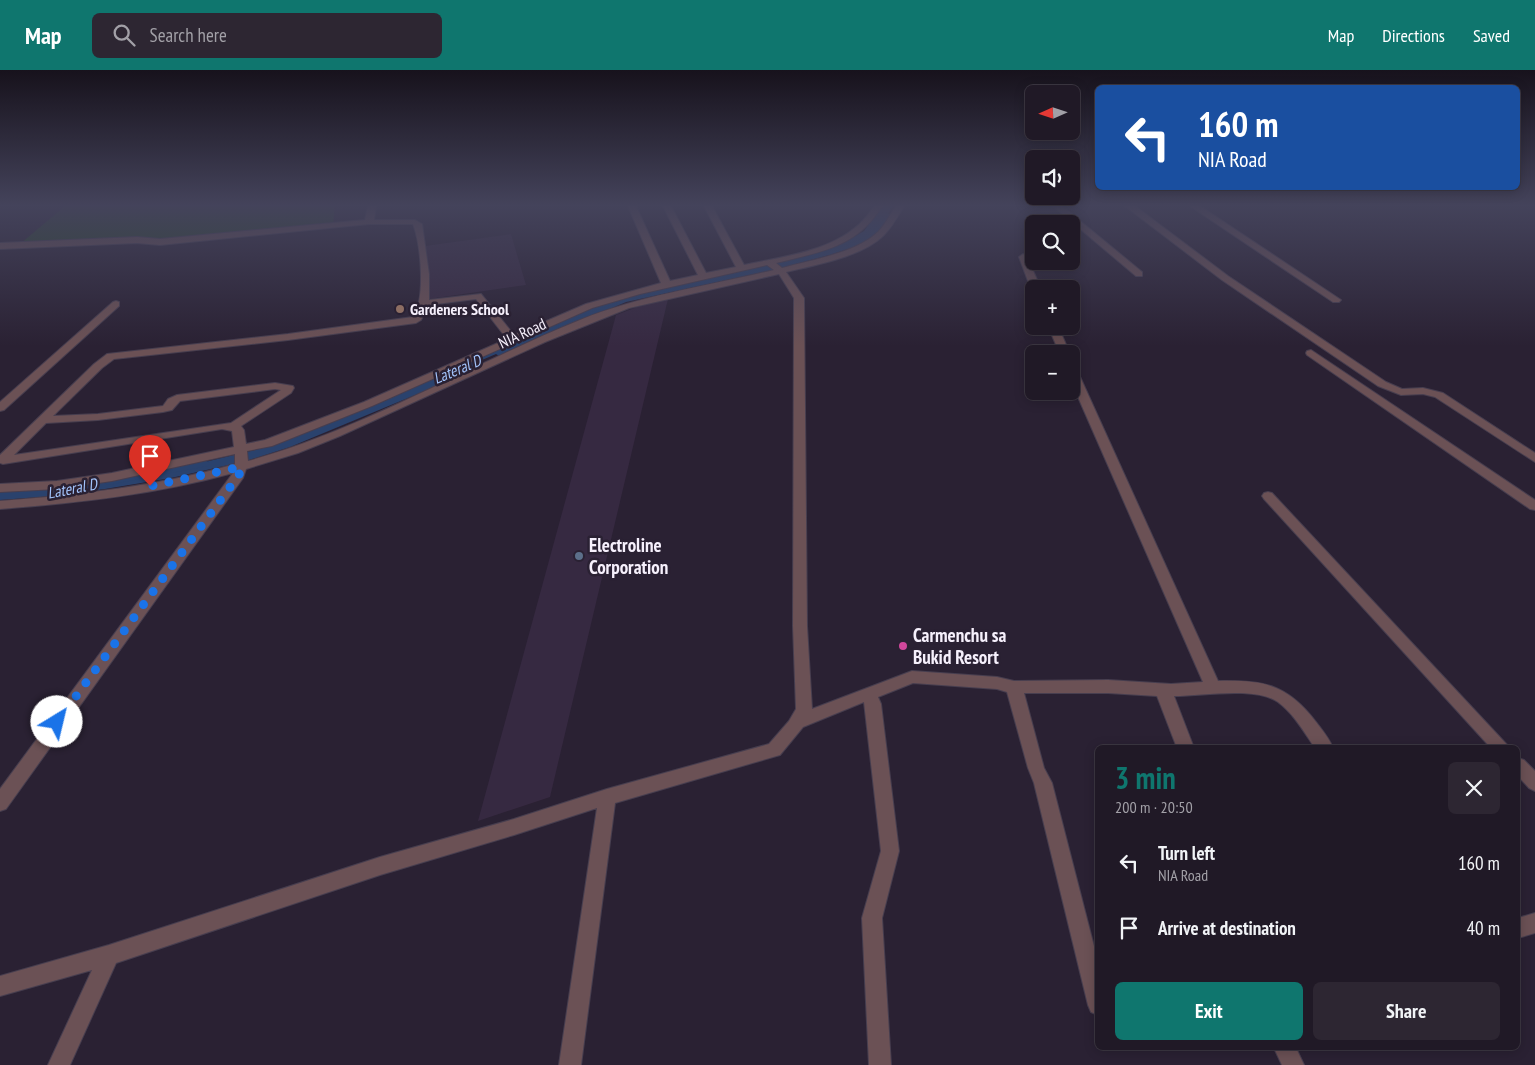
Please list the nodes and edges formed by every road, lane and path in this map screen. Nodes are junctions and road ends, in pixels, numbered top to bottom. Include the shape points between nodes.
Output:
1 (422, 252) edge
2 (653, 252) edge
3 (691, 252) edge
4 (733, 252) edge
5 (813, 252) edge
6 (840, 252) edge
7 (1113, 252) edge
8 (1193, 252) edge
9 (1264, 252) edge
10 (1022, 257) dead end
11 (775, 267) junction
12 (742, 269) junction
13 (1139, 274) dead end
14 (704, 277) junction
15 (1032, 280) edge
16 (667, 285) junction
17 (1336, 300) dead end
18 (424, 303) junction
19 (116, 304) dead end
20 (583, 315) junction
21 (512, 339) junction
22 (507, 350) junction
23 (1311, 353) dead end
24 (1080, 388) edge
25 (0, 408) edge
26 (44, 420) junction
27 (234, 426) junction
28 (241, 458) junction
29 (1535, 458) edge
30 (2, 461) edge
31 (0, 488) edge
32 (49, 493) junction
33 (1268, 496) dead end
34 (0, 505) edge
35 (1535, 506) edge
36 (1014, 687) junction
37 (1213, 688) junction
38 (1162, 690) junction
39 (869, 694) junction
40 (797, 722) junction
41 (1185, 745) edge
42 (1323, 745) edge
43 (1499, 745) edge
44 (1520, 767) edge
45 (1535, 784) edge
46 (607, 797) junction
47 (0, 803) edge
48 (109, 955) junction
49 (0, 986) edge
50 (1095, 993) edge
51 (1286, 1050) edge
52 (59, 1065) edge
53 (570, 1065) edge
54 (880, 1065) edge
55 (1292, 1065) edge

1 - 18 street
2 - 16 street
3 - 14 street
4 - 12 street
5 - 11 street
6 - 11 street, NIA Road
7 - 13 street
8 - 29 street via 1225,278 1382,384 1401,392 1423,391 1439,395
9 - 17 street
10 - 15 street
11 - 12 street
11 - 20 street, NIA Road
11 - 40 street via 799,298 800,626 804,710
12 - 14 street
14 - 16 street
16 - 20 street via 615,297
18 - 21 street via 478,296
18 - 26 street via 421,316 407,323 111,356
19 - 25 street
20 - 21 street
20 - 22 street, NIA Road
21 - 22 street
22 - 28 street via 268,443
22 - 28 street, NIA Road via 340,432 294,450
23 - 35 street
24 - 37 street
26 - 27 street via 163,409 177,398 275,386 289,388
26 - 30 street
27 - 28 street via 238,430
27 - 30 street
28 - 32 street via 160,468
28 - 32 street, NIA Road via 176,482
28 - 47 street via 239,475
31 - 32 street
32 - 34 street, NIA Road
33 - 43 street
36 - 38 street
36 - 39 street via 912,678
36 - 50 street via 1043,783
37 - 38 street
37 - 42 street via 1260,690 1278,695 1287,701
38 - 41 street
39 - 40 street
39 - 54 street via 873,704 890,851 872,918
40 - 46 street via 774,750
44 - 45 street
46 - 48 street via 380,866
46 - 53 street
48 - 49 street
48 - 52 street
51 - 55 street

